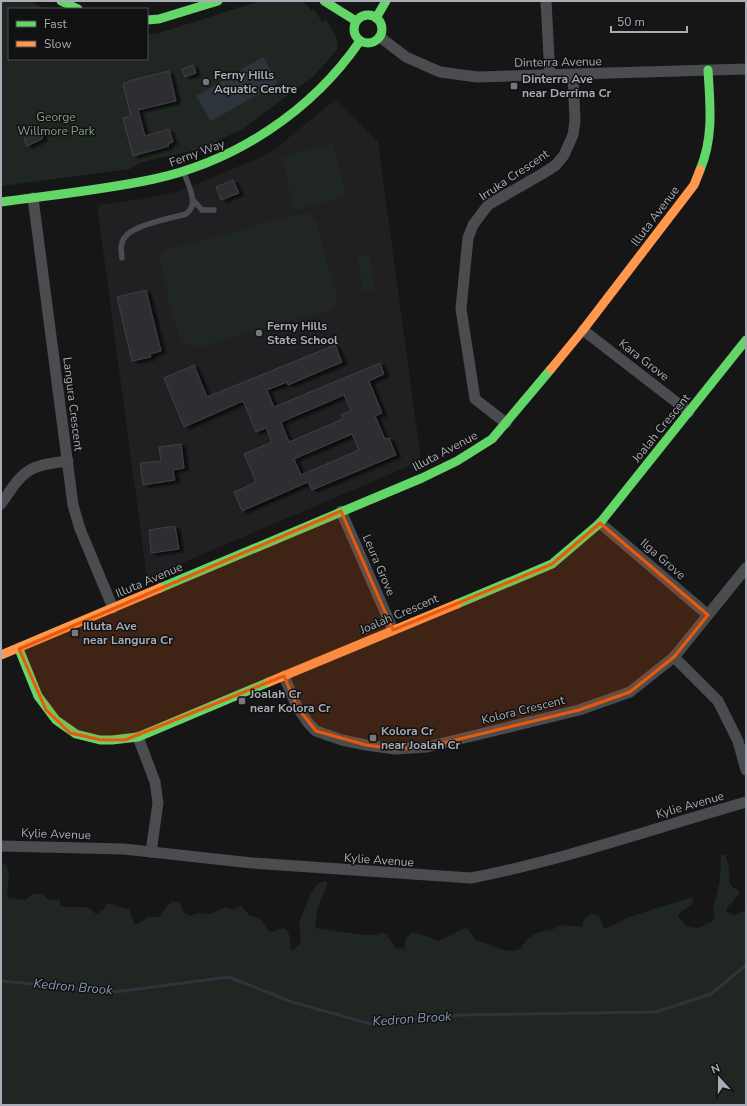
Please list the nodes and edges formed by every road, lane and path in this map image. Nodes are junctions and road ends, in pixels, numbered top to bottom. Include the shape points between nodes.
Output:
1 (61, 1) edge
2 (218, 1) edge
3 (324, 1) edge
4 (386, 1) edge
5 (546, 1) edge
6 (76, 8) edge
7 (376, 18) junction
8 (148, 20) edge
9 (356, 22) junction
10 (380, 37) junction
11 (360, 42) junction
12 (746, 69) edge
13 (708, 70) junction
14 (573, 75) junction
15 (550, 76) junction
16 (184, 172) junction
17 (33, 198) junction
18 (194, 201) junction
19 (1, 202) edge
20 (214, 210) dead end
21 (122, 258) dead end
22 (583, 330) junction
23 (746, 340) edge
24 (689, 412) junction
25 (506, 423) junction
26 (68, 460) junction
27 (1, 504) edge
28 (341, 511) junction
29 (600, 523) junction
30 (746, 568) edge
31 (113, 608) junction
32 (708, 615) junction
33 (392, 630) junction
34 (19, 649) junction
35 (1, 655) edge
36 (674, 657) junction
37 (284, 676) junction
38 (138, 737) junction
39 (746, 770) edge
40 (746, 802) edge
41 (1, 846) edge
42 (151, 852) junction

1 - 6 street
2 - 8 street
3 - 9 street
4 - 7 street
5 - 15 street
7 - 9 street via 366,15
7 - 10 street via 382,27
9 - 11 street via 354,32
10 - 11 street via 371,43
10 - 15 street, Dinterra Avenue via 406,57 440,72 477,77
11 - 16 street, Ferny Way via 348,60 316,95 274,128 229,154
12 - 13 street, Dinterra Avenue
13 - 14 street, Dinterra Avenue
13 - 22 street, Illuta Avenue via 711,123 706,154 694,185
14 - 15 street, Dinterra Avenue
14 - 25 street, Irruka Crescent via 573,135 564,156 556,165 488,205 473,225 468,238 461,309 475,399
16 - 17 street, Ferny Way via 144,182
16 - 18 lane
17 - 19 street, Ferny Way
17 - 26 street, Langura Crescent
18 - 20 lane via 202,210
18 - 21 lane via 193,208 186,214 130,232 121,247
22 - 24 street, Kara Grove
22 - 25 street, Illuta Avenue
23 - 24 street, Joalah Crescent
24 - 29 street, Joalah Crescent
25 - 28 street, Illuta Avenue via 492,439 457,461
26 - 27 street via 38,466 22,474
26 - 31 street, Langura Crescent via 76,516
28 - 31 street, Illuta Avenue
28 - 33 street, Leura Grove
29 - 32 street, Ilga Grove
29 - 33 street, Joalah Crescent via 552,564
30 - 32 street, Kolora Crescent
31 - 34 street, Illuta Avenue
32 - 36 street, Kolora Crescent
33 - 37 street, Joalah Crescent
34 - 35 street, Illuta Avenue
34 - 38 street, Joalah Crescent via 46,710 70,733 111,741
36 - 37 street, Kolora Crescent via 630,692 579,710 411,749 366,745 316,731 297,707
36 - 39 street via 718,701 738,740
37 - 38 street, Joalah Crescent
38 - 42 street via 155,782 158,803
40 - 42 street, Kylie Avenue via 554,858 471,878 267,865
41 - 42 street, Kylie Avenue

